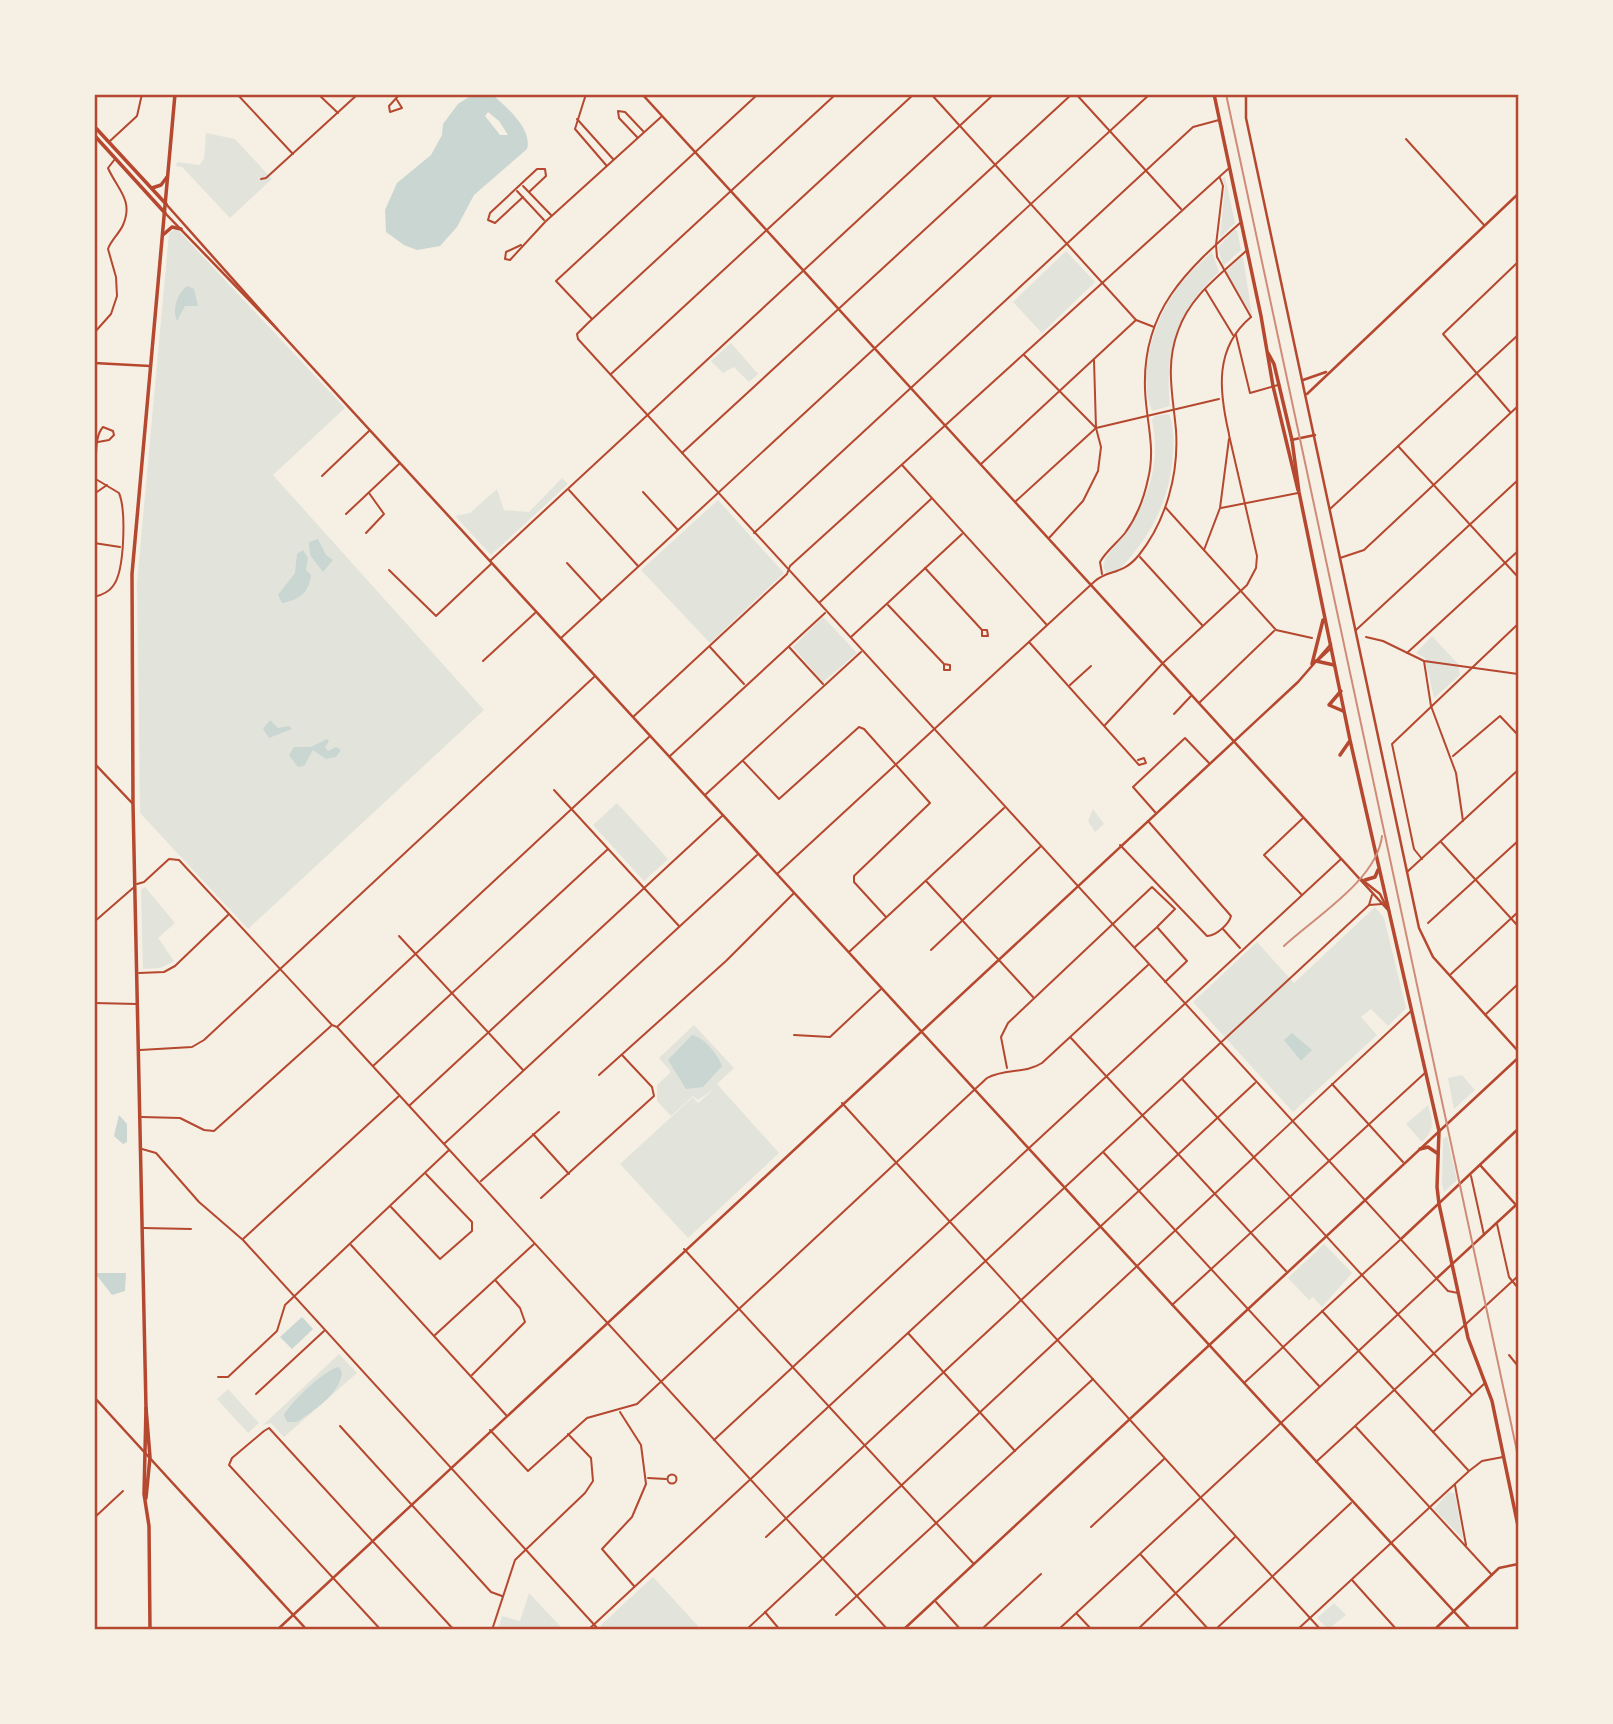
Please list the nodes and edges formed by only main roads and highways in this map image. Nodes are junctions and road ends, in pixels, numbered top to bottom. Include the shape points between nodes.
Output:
1 (175, 94) edge
2 (1214, 94) edge
3 (94, 126) edge
4 (94, 135) edge
5 (97, 141) edge
6 (168, 175) junction
7 (152, 188) junction
8 (166, 204) junction
9 (165, 213) junction
10 (181, 229) road end
11 (163, 236) junction
12 (1268, 353) junction
13 (1299, 492) junction
14 (1324, 614) junction
15 (1335, 666) junction
16 (1340, 691) junction
17 (1345, 713) junction
18 (1350, 740) junction
19 (1340, 755) dead end
20 (1378, 868) junction
21 (1363, 879) road end
22 (1420, 1149) road end
23 (1438, 1153) junction
24 (146, 1408) junction
25 (146, 1498) junction
26 (1518, 1525) edge
27 (150, 1629) edge

1 - 6 main road
2 - 12 main road
3 - 7 main road
4 - 5 main road
5 - 9 main road
6 - 7 main road
6 - 8 main road
7 - 8 main road
8 - 9 main road
9 - 11 main road
10 - 11 main road via 173,227
11 - 24 main road via 132,574
12 - 13 main road
12 - 13 main road via 1292,440
13 - 14 main road
14 - 15 main road
14 - 15 main road via 1314,663 1327,661
15 - 16 main road
16 - 17 main road
16 - 17 main road via 1329,705
17 - 18 main road
18 - 19 main road
18 - 20 main road
20 - 21 main road via 1375,877
20 - 23 main road via 1439,1131
22 - 23 main road via 1428,1147
23 - 26 main road via 1439,1204
24 - 25 main road
24 - 25 main road via 150,1457
25 - 27 main road

